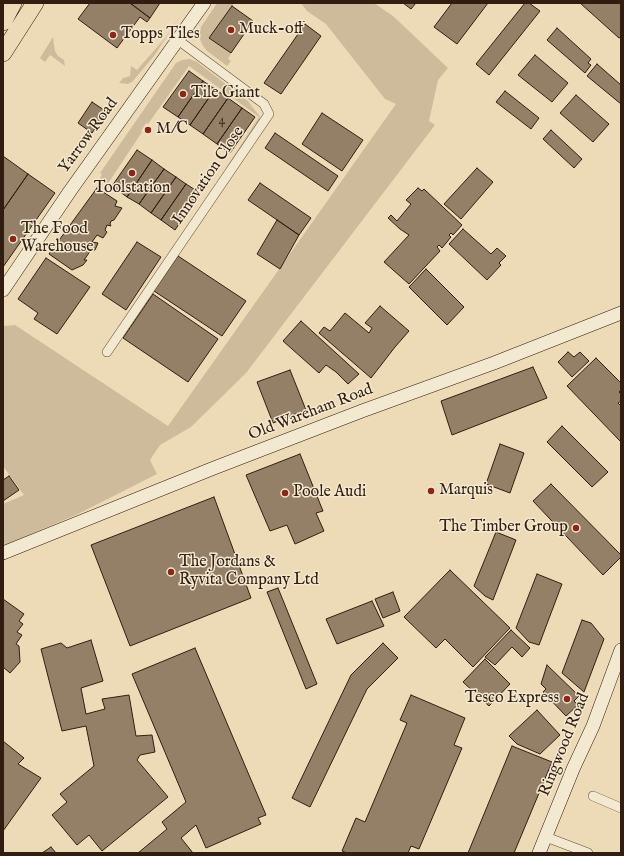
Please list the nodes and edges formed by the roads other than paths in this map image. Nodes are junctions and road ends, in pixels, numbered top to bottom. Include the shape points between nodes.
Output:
1 (13, 3) edge
2 (35, 3) edge
3 (204, 3) edge
4 (3, 22) edge
5 (178, 40) junction
6 (3, 53) edge
7 (3, 290) edge
8 (621, 313) edge
9 (107, 352) dead end
10 (8, 551) edge
11 (3, 557) edge
12 (620, 653) edge
13 (593, 796) dead end
14 (621, 808) edge
15 (546, 837) junction
16 (539, 853) edge
17 (588, 853) edge

1 - 4 highway
2 - 6 highway
3 - 5 street, Yarrow Road
5 - 7 street, Yarrow Road
5 - 9 street, Innovation Close via 264,104 269,114
8 - 10 street, Old Wareham Road via 214,468
10 - 11 street, Old Wareham Road
12 - 15 street, Ringwood Road via 593,726
13 - 14 street
15 - 16 street, Ringwood Road
15 - 17 street

